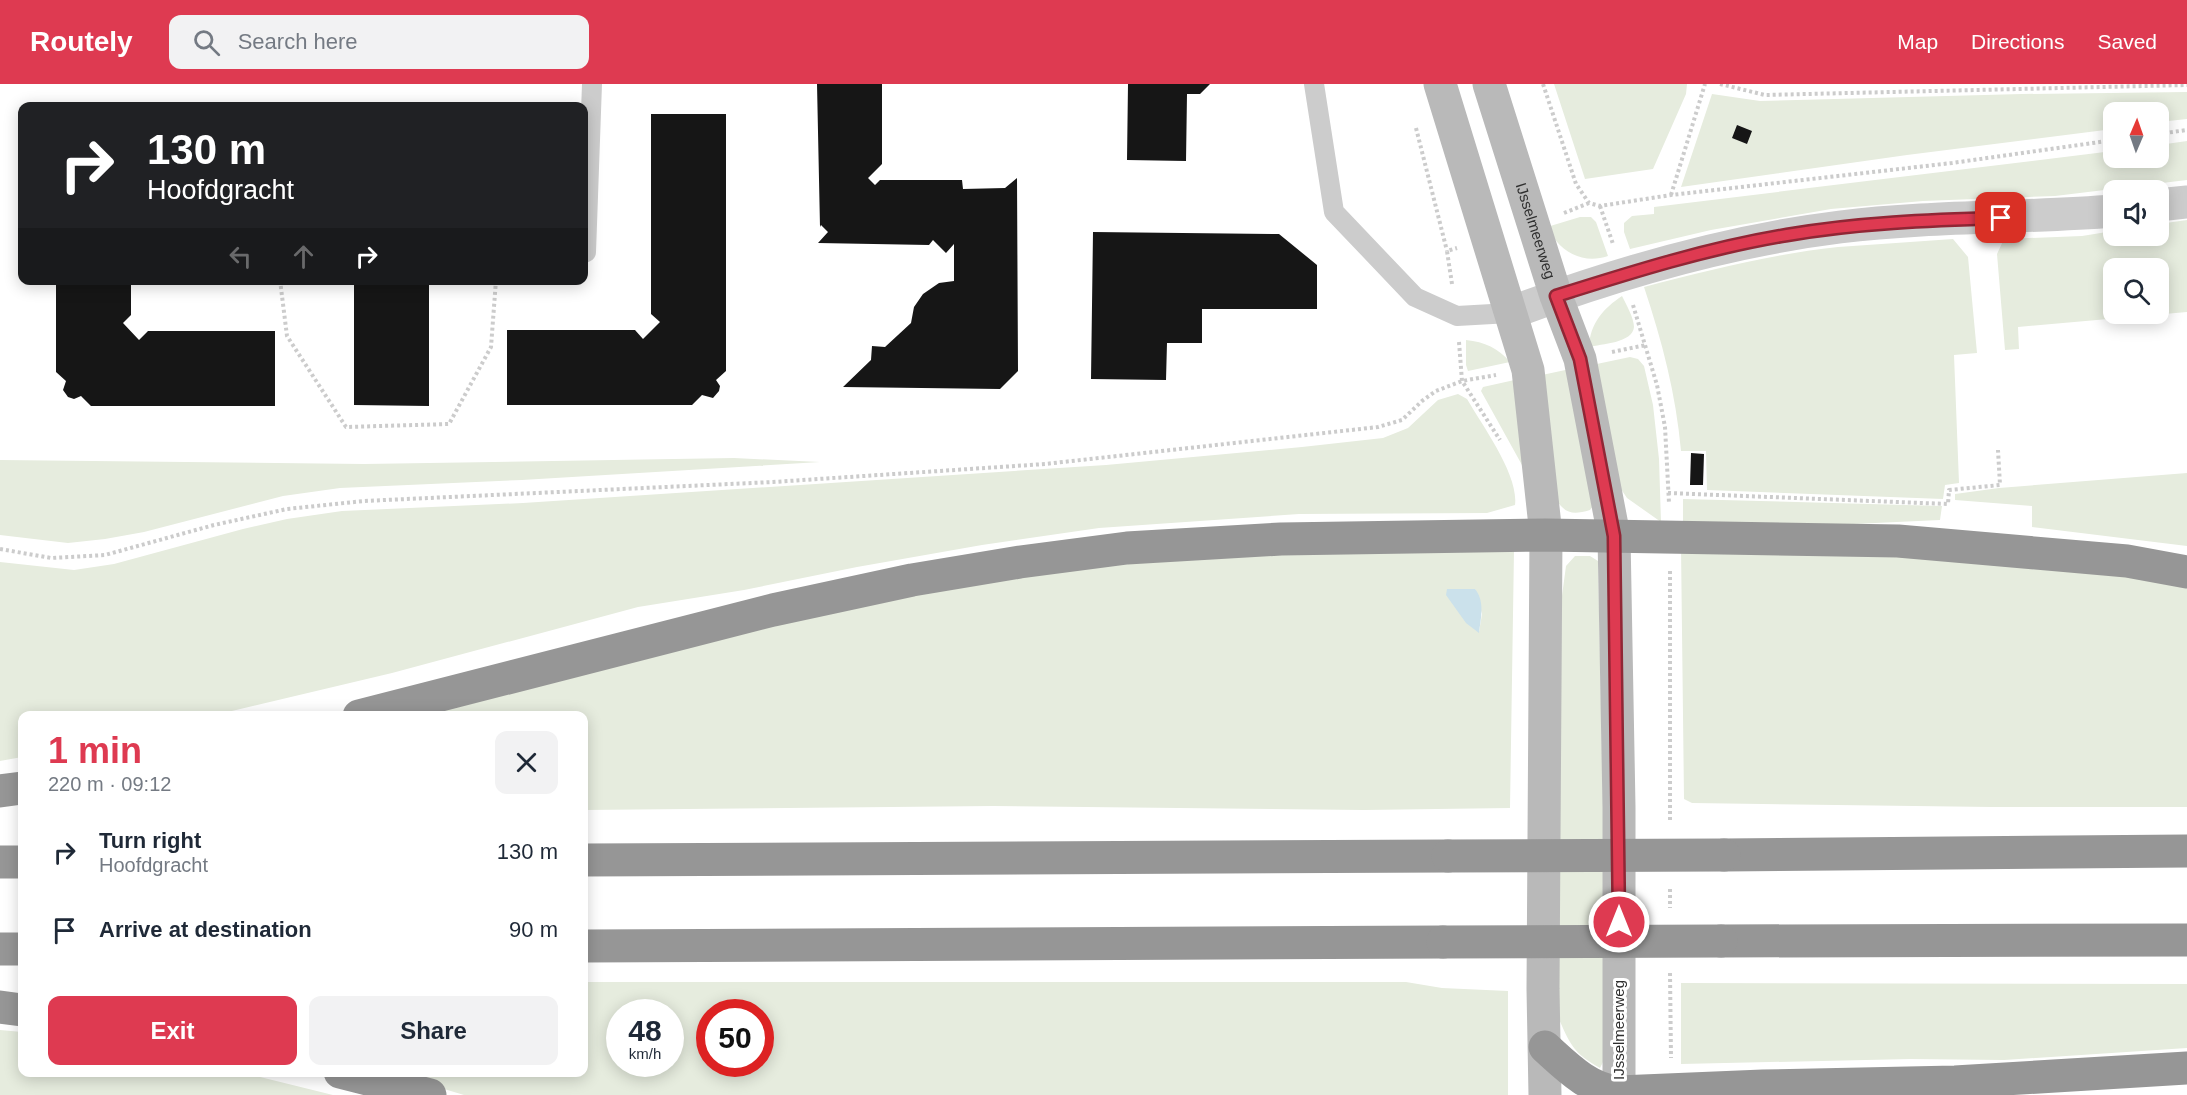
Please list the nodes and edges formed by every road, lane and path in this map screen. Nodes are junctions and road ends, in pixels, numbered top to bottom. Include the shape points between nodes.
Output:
1 (592, 84) edge
2 (1314, 84) edge
3 (1440, 84) edge
4 (1489, 84) edge
5 (1543, 84) edge
6 (1706, 84) edge
7 (1720, 84) edge
8 (2187, 85) edge
9 (1413, 117) dead end
10 (2187, 130) edge
11 (2169, 132) edge
12 (2103, 142) edge
13 (1671, 195) junction
14 (588, 196) edge
15 (2187, 202) edge
16 (2169, 204) edge
17 (2103, 212) edge
18 (1447, 251) dead end
19 (281, 285) edge
20 (496, 285) edge
21 (1556, 296) junction
22 (1510, 314) junction
23 (1646, 345) dead end
24 (1462, 381) dead end
25 (1998, 450) dead end
26 (1668, 493) junction
27 (1545, 536) junction
28 (1614, 536) junction
29 (1670, 537) junction
30 (0, 549) edge
31 (2187, 572) edge
32 (379, 711) edge
33 (18, 789) edge
34 (0, 791) edge
35 (1670, 830) dead end
36 (2187, 851) edge
37 (588, 860) edge
38 (0, 862) edge
39 (18, 862) edge
40 (1670, 888) dead end
41 (1670, 912) dead end
42 (2187, 940) edge
43 (588, 946) edge
44 (0, 949) edge
45 (18, 949) edge
46 (1670, 970) dead end
47 (0, 1007) edge
48 (18, 1009) edge
49 (1545, 1047) junction
50 (2187, 1068) edge
51 (360, 1077) edge
52 (1671, 1091) junction
53 (1619, 1094) edge
54 (430, 1095) edge
55 (1545, 1095) edge

1 - 14 lane
2 - 22 lane via 1334,212 1415,297 1457,316
3 - 22 main road
4 - 21 main road, IJsselmeerweg
5 - 13 path via 1575,184 1589,203 1600,206
6 - 13 path
7 - 8 path via 1766,95
9 - 18 path
10 - 11 path
12 - 13 path
15 - 16 street
17 - 21 street via 1892,222 1787,235 1677,259
19 - 20 path via 288,336 346,427 449,424 491,347
21 - 22 street
21 - 28 main road, IJsselmeerweg via 1580,359
22 - 27 main road via 1528,370
23 - 26 path via 1665,427
24 - 30 path via 1436,391 1402,420 1378,427 1045,464 773,482 364,501 287,509 105,555 51,558
25 - 26 path via 2000,485 1949,490 1948,504
26 - 29 path
27 - 28 highway
27 - 32 highway via 1281,539 1127,548 1020,562 912,579 773,610
27 - 49 main road
28 - 29 highway
28 - 53 main road, IJsselmeerweg
29 - 31 highway via 1898,541 2127,561
29 - 35 path
33 - 34 highway
36 - 37 highway, bridge
38 - 39 highway
40 - 41 path
42 - 43 highway, bridge
44 - 45 highway
46 - 52 path
47 - 48 highway
49 - 53 highway via 1580,1078
49 - 55 main road
50 - 52 highway via 1954,1083
51 - 54 highway
52 - 53 highway

